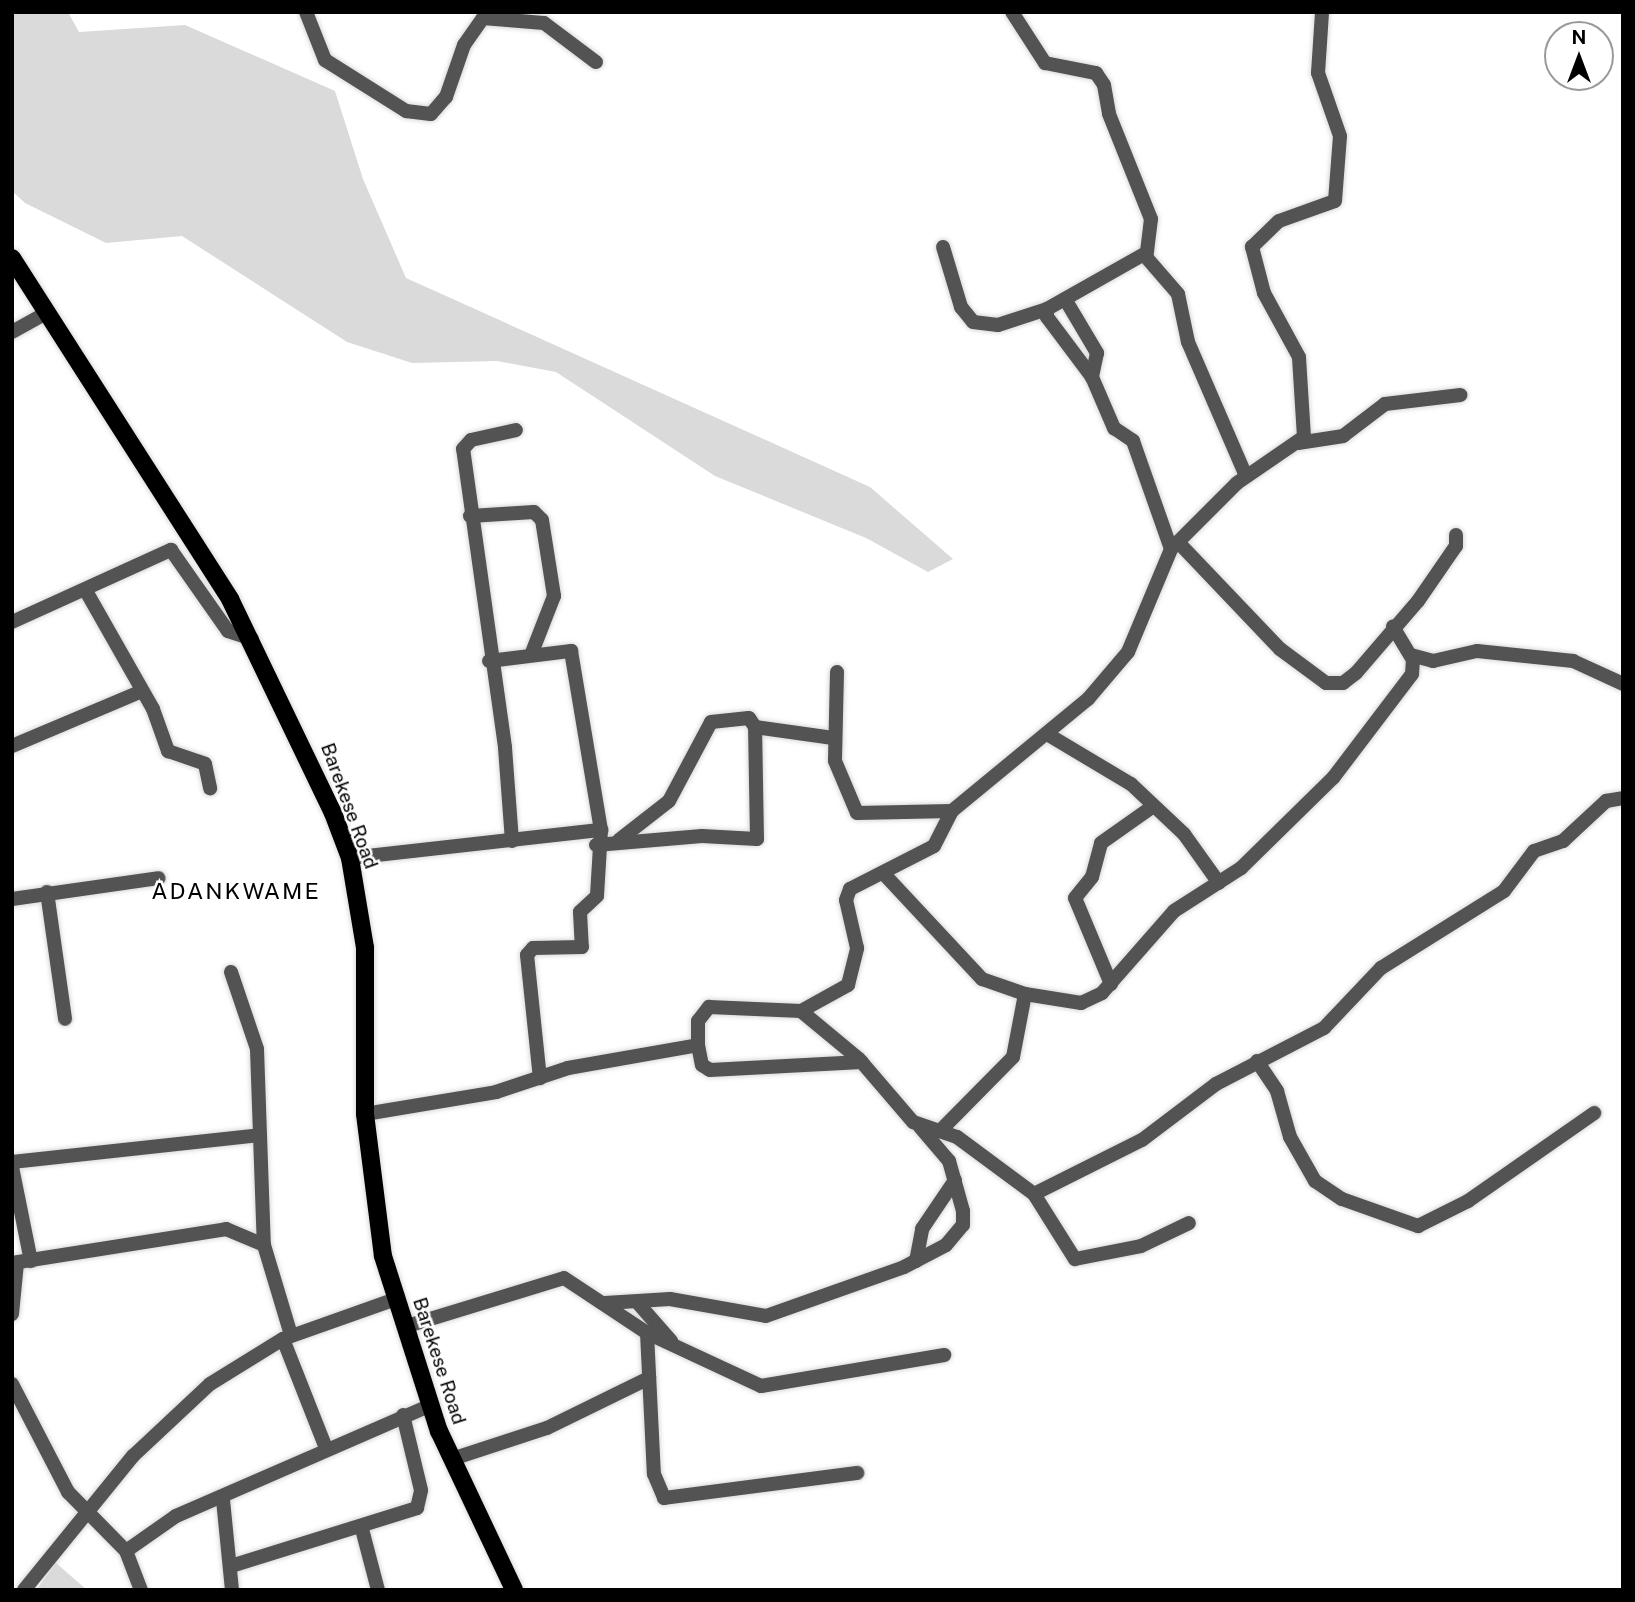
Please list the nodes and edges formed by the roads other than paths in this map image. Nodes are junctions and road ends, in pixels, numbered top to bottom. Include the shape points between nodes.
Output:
1 (306, 12) edge
2 (1012, 12) edge
3 (1322, 12) edge
4 (596, 62) dead end
5 (943, 247) dead end
6 (1146, 253) junction
7 (12, 258) edge
8 (1065, 299) junction
9 (1047, 309) junction
10 (46, 313) junction
11 (12, 332) edge
12 (1092, 377) junction
13 (1460, 394) dead end
14 (516, 430) dead end
15 (1298, 443) junction
16 (1245, 476) junction
17 (470, 516) junction
18 (1456, 536) dead end
19 (1175, 545) junction
20 (86, 591) junction
21 (12, 622) edge
22 (1392, 627) junction
23 (252, 639) junction
24 (531, 655) junction
25 (1411, 655) junction
26 (489, 661) junction
27 (837, 672) dead end
28 (1623, 684) edge
29 (139, 692) junction
30 (755, 727) junction
31 (1047, 734) junction
32 (833, 738) junction
33 (12, 746) edge
34 (209, 788) dead end
35 (1623, 798) edge
36 (1152, 807) junction
37 (951, 811) junction
38 (600, 830) junction
39 (618, 840) junction
40 (512, 841) junction
41 (596, 845) junction
42 (350, 858) junction
43 (884, 874) junction
44 (159, 878) dead end
45 (1219, 883) junction
46 (47, 892) junction
47 (12, 899) edge
48 (231, 972) dead end
49 (1111, 984) junction
50 (1025, 994) junction
51 (801, 1011) junction
52 (65, 1019) dead end
53 (698, 1045) junction
54 (1257, 1061) junction
55 (862, 1062) junction
56 (540, 1078) junction
57 (1594, 1113) dead end
58 (365, 1114) junction
59 (920, 1127) junction
60 (942, 1129) junction
61 (260, 1135) junction
62 (12, 1165) edge
63 (955, 1180) junction
64 (1034, 1194) junction
65 (1189, 1223) dead end
66 (264, 1245) junction
67 (916, 1261) junction
68 (20, 1262) edge
69 (396, 1299) junction
70 (637, 1302) junction
71 (605, 1303) junction
72 (12, 1314) edge
73 (404, 1327) junction
74 (647, 1333) junction
75 (287, 1337) junction
76 (672, 1342) junction
77 (944, 1355) dead end
78 (649, 1378) junction
79 (12, 1384) edge
80 (429, 1406) junction
81 (403, 1415) junction
82 (326, 1448) junction
83 (452, 1459) junction
84 (857, 1473) dead end
85 (223, 1500) junction
86 (86, 1510) junction
87 (362, 1529) junction
88 (126, 1551) junction
89 (231, 1566) junction
90 (24, 1590) edge
91 (141, 1590) edge
92 (232, 1590) edge
93 (378, 1590) edge
94 (514, 1590) edge

1 - 4 street via 325,60 405,111 431,114 483,18 544,23
2 - 6 street via 1045,63 1102,80 1151,219
3 - 15 street via 1318,73 1340,136 1335,201 1279,221 1252,247 1264,293 1299,357 1305,434
5 - 9 street via 961,307 974,322 998,325
6 - 8 street
6 - 16 street via 1178,294 1188,342
7 - 10 main road, Barekese Road
8 - 9 street
8 - 12 street via 1097,353
9 - 12 street via 1053,333
10 - 11 street
10 - 23 main road, Barekese Road via 185,523
12 - 19 street via 1114,428 1133,441 1143,461
13 - 15 street via 1385,404 1343,436
14 - 17 street via 464,446
15 - 16 street
16 - 19 street
17 - 24 street via 534,512 542,520 554,596
17 - 26 street
18 - 22 street via 1448,557
19 - 22 street via 1280,649 1326,683 1343,683 1356,673
19 - 31 street via 1128,652
20 - 21 street
20 - 23 street via 171,550 228,631
20 - 29 street
22 - 25 street
23 - 42 main road, Barekese Road via 296,726
24 - 26 street
24 - 38 street via 571,650
25 - 28 street via 1433,661 1478,651 1573,661
25 - 45 street via 1412,674 1345,764 1292,823
26 - 40 street via 505,747
27 - 32 street
29 - 33 street
29 - 34 street via 153,709 168,751 205,764
30 - 32 street
30 - 39 street via 748,718 711,722 668,801
30 - 39 street via 757,839
31 - 36 street via 1116,774
31 - 37 street
32 - 37 street via 838,773 857,813
35 - 54 street via 1606,801 1563,841 1534,851 1504,891 1381,968 1324,1028
36 - 45 street via 1184,835
36 - 49 street via 1101,843 1092,877 1075,898
37 - 43 street via 934,846
38 - 40 street
38 - 41 street
39 - 41 street
40 - 42 street
41 - 56 street via 597,896 581,908 582,947 533,948 527,955
42 - 58 main road, Barekese Road via 365,948
43 - 50 street via 982,979
43 - 51 street via 846,895 857,948 852,979
44 - 46 street
45 - 49 street via 1174,912
46 - 47 street
46 - 52 street
48 - 61 street via 239,1007 255,1038
49 - 50 street via 1081,1003
50 - 60 street via 1013,1058
51 - 53 street via 709,1007 698,1021
51 - 55 street
53 - 55 street via 702,1065 710,1070
53 - 56 street
54 - 57 street via 1277,1091 1290,1138 1315,1181 1342,1199 1418,1226 1468,1201
54 - 64 street via 1163,1127
55 - 59 street
56 - 58 street via 496,1092
58 - 69 main road, Barekese Road via 373,1199
59 - 60 street
59 - 63 street via 949,1161
60 - 64 street
61 - 62 street
61 - 66 street
62 - 68 street
63 - 67 street via 922,1229
63 - 67 street via 963,1225 957,1237
64 - 65 street via 1082,1260 1142,1246
66 - 68 street via 226,1229
66 - 75 street
67 - 70 street via 752,1318 670,1299
68 - 72 street
69 - 73 main road, Barekese Road
69 - 75 street
70 - 71 street
70 - 76 street
71 - 73 street via 564,1278
71 - 74 street
73 - 80 main road, Barekese Road
74 - 76 street
74 - 78 street
75 - 82 street
75 - 86 street via 185,1406
76 - 77 street via 761,1386
78 - 83 street via 547,1428
78 - 84 street via 654,1474 664,1498
79 - 86 street via 68,1492
80 - 81 street
80 - 83 main road, Barekese Road
81 - 82 street
81 - 87 street via 421,1502
82 - 85 street
83 - 94 main road, Barekese Road
85 - 88 street via 176,1516
85 - 89 street
86 - 88 street
86 - 90 street
87 - 89 street
87 - 93 street
88 - 91 street
89 - 92 street

